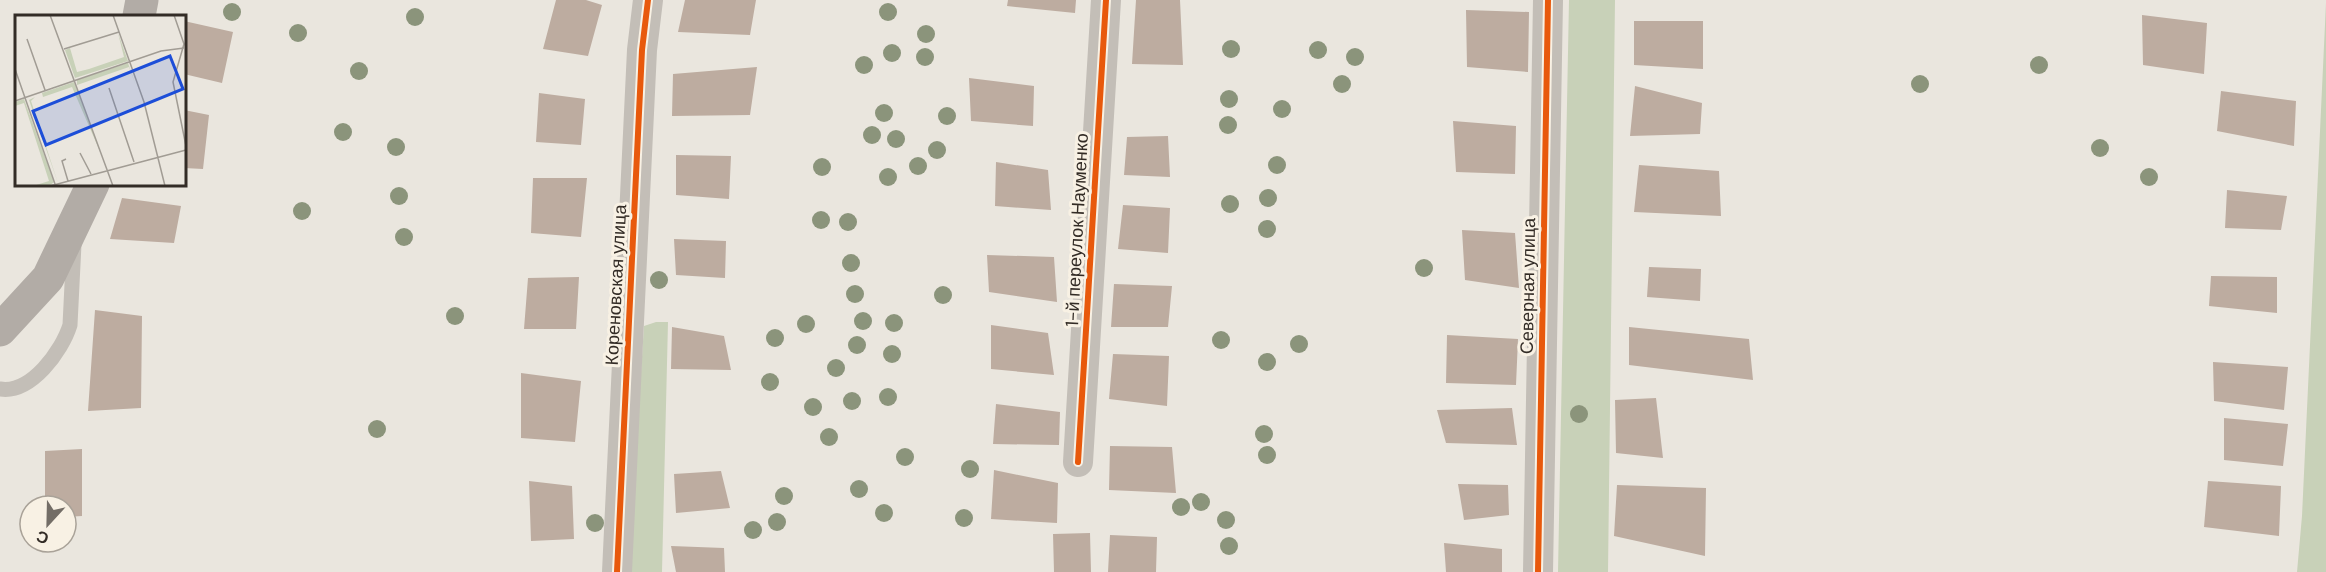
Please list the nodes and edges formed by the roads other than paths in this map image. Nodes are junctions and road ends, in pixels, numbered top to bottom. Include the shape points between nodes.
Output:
1 (142, 0) edge
2 (648, 0) edge
3 (1106, 0) edge
4 (1548, 0) edge
5 (139, 15) edge
6 (92, 186) edge
7 (76, 220) junction
8 (4, 317) edge
9 (0, 389) edge
10 (1078, 462) dead end
11 (617, 572) edge
12 (1538, 572) edge

1 - 5 main road
2 - 11 street, Кореновская улица via 642,50
3 - 10 street, 1-й переулок Науменко
4 - 12 street, Северная улица
6 - 7 main road
7 - 8 main road via 48,278
7 - 9 lane via 67,336 28,383 16,389

